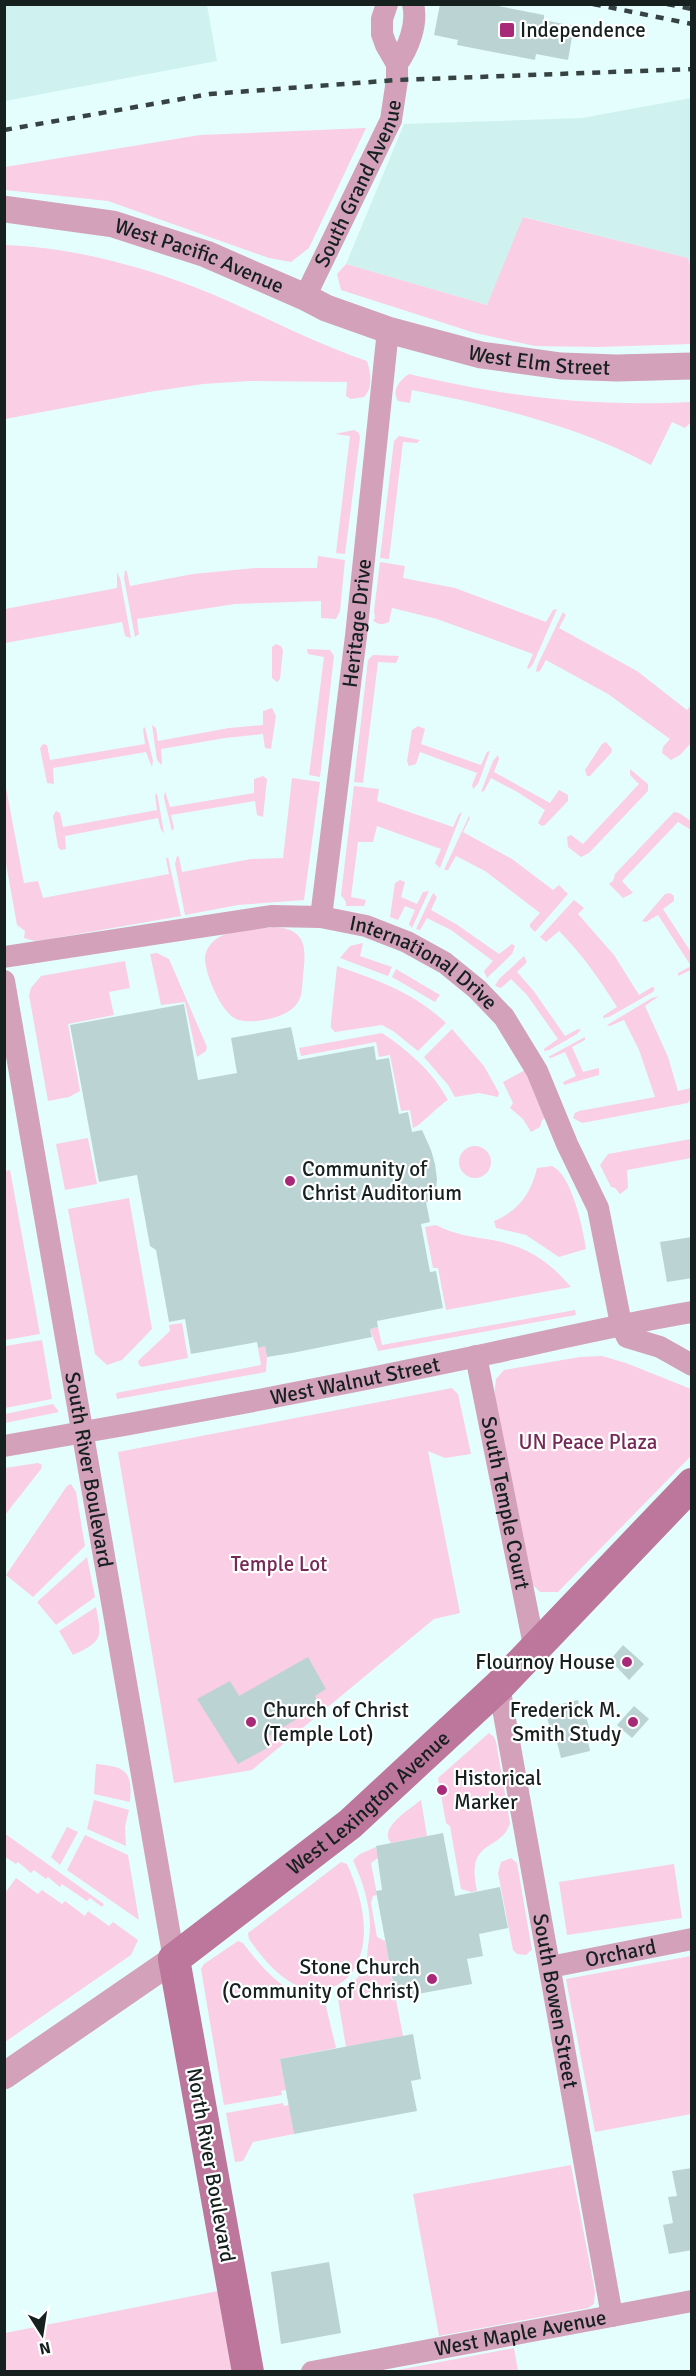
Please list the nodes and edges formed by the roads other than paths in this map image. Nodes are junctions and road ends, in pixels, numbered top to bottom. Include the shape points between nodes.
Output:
1 (387, 4) edge
2 (413, 4) edge
3 (397, 64) junction
4 (4, 209) edge
5 (305, 297) junction
6 (388, 330) junction
7 (692, 366) edge
8 (321, 917) junction
9 (4, 957) edge
10 (4, 981) edge
11 (692, 1312) edge
12 (621, 1324) junction
13 (476, 1356) junction
14 (692, 1365) edge
15 (83, 1433) junction
16 (4, 1446) edge
17 (692, 1484) edge
18 (535, 1650) junction
19 (499, 1686) junction
20 (692, 1939) edge
21 (174, 1959) junction
22 (550, 1967) junction
23 (4, 2076) edge
24 (692, 2301) edge
25 (612, 2316) junction
26 (248, 2372) edge
27 (312, 2372) edge

1 - 3 street, South Grand Avenue via 382,34
2 - 3 street, South Grand Avenue via 409,42
3 - 5 street, South Grand Avenue via 391,120
4 - 5 street, West Pacific Avenue via 113,224 206,254
5 - 6 street, West Pacific Avenue
6 - 7 street, West Elm Street via 481,355 561,366
6 - 8 street, Heritage Drive
8 - 9 street, International Drive via 271,916
8 - 12 street, International Drive via 366,926 445,963 504,1017 537,1071 598,1208
10 - 15 street, South River Boulevard
11 - 12 street, West Walnut Street
12 - 13 street, West Walnut Street
12 - 14 street via 627,1337 660,1347
13 - 15 street, West Walnut Street
13 - 18 street, South Temple Court
15 - 16 street, West Walnut Street
15 - 21 street, South River Boulevard
17 - 18 main road, West Lexington Avenue
18 - 19 main road, West Lexington Avenue
19 - 21 main road, West Lexington Avenue via 350,1824
19 - 22 street, South Bowen Street
20 - 22 street, Orchard
21 - 23 street, West Lexington Avenue
21 - 26 main road, North River Boulevard
22 - 25 street, South Bowen Street
24 - 25 street, West Maple Avenue
25 - 27 street, West Maple Avenue

